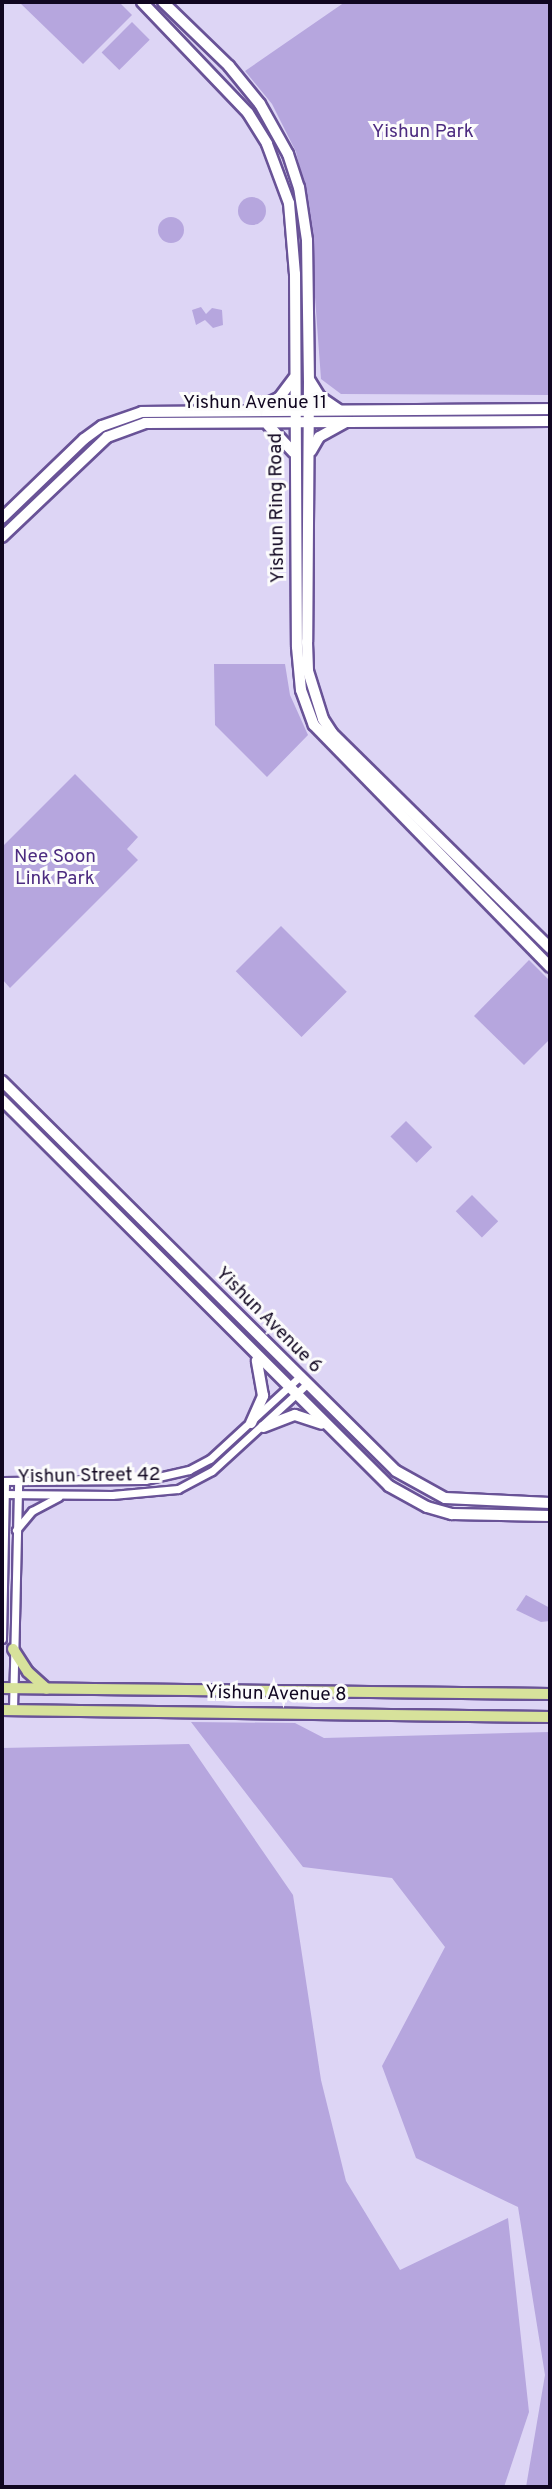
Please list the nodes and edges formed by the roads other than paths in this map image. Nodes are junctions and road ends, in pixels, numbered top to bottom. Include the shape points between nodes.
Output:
1 (142, 2) edge
2 (163, 2) edge
3 (294, 378) junction
4 (309, 381) junction
5 (339, 409) junction
6 (550, 409) edge
7 (310, 410) junction
8 (359, 410) junction
9 (456, 411) junction
10 (249, 412) junction
11 (294, 412) junction
12 (347, 421) junction
13 (463, 421) junction
14 (550, 421) edge
15 (366, 422) junction
16 (310, 423) junction
17 (267, 424) junction
18 (294, 424) junction
19 (295, 456) junction
20 (308, 457) junction
21 (2, 518) edge
22 (2, 537) edge
23 (450, 857) junction
24 (550, 948) edge
25 (550, 967) edge
26 (2, 1081) edge
27 (2, 1100) edge
28 (255, 1356) junction
29 (302, 1381) junction
30 (292, 1391) junction
31 (250, 1423) junction
32 (263, 1427) junction
33 (329, 1427) junction
34 (4, 1481) edge
35 (18, 1481) junction
36 (3, 1494) edge
37 (17, 1494) junction
38 (61, 1495) junction
39 (550, 1503) edge
40 (550, 1516) edge
41 (16, 1530) junction
42 (3, 1541) edge
43 (2, 1639) edge
44 (13, 1649) junction
45 (2, 1688) edge
46 (14, 1689) junction
47 (47, 1689) junction
48 (550, 1694) edge
49 (7, 1710) edge
50 (550, 1717) edge

1 - 3 main road, Yishun Ring Road via 248,113 284,186 295,274
2 - 4 main road, Yishun Ring Road via 245,83 288,154 307,240
3 - 10 main road via 279,398
3 - 11 main road, Yishun Ring Road
4 - 5 main road via 320,397
4 - 7 main road, Yishun Ring Road
5 - 7 main road, Yishun Avenue 11
5 - 8 main road, Yishun Avenue 11
6 - 9 main road, Yishun Avenue 11
7 - 11 main road, Yishun Avenue 11
7 - 16 main road, Yishun Ring Road
8 - 9 main road, Yishun Avenue 11
8 - 15 main road
9 - 13 main road
10 - 11 main road, Yishun Avenue 11
10 - 21 main road, Yishun Avenue 11 via 188,410 121,418 83,439
11 - 18 main road, Yishun Ring Road
12 - 15 main road, Yishun Avenue 11
12 - 16 main road, Yishun Avenue 11
12 - 20 main road via 319,437
13 - 14 main road, Yishun Avenue 11
13 - 15 main road, Yishun Avenue 11
16 - 18 main road, Yishun Avenue 11
16 - 20 main road, Yishun Ring Road
17 - 18 main road, Yishun Avenue 11
17 - 19 main road
17 - 22 main road, Yishun Avenue 11 via 188,421 124,428 92,449
18 - 19 main road, Yishun Ring Road
19 - 23 main road, Yishun Ring Road via 297,647 307,706 329,745
20 - 23 main road, Yishun Ring Road via 307,642 314,695 332,733
23 - 24 main road, Yishun Ring Road
23 - 25 main road, Yishun Ring Road
26 - 29 main road, Yishun Avenue 6
27 - 28 main road, Yishun Avenue 6
28 - 30 main road, Yishun Avenue 6
28 - 31 main road via 263,1374 263,1396
29 - 30 street, Yishun Street 42
29 - 39 main road, Yishun Avenue 6 via 417,1486 466,1502
30 - 31 street, Yishun Street 42
30 - 32 street, Yishun Street 42
30 - 33 main road, Yishun Avenue 6
31 - 35 street, Yishun Street 42 via 210,1459 169,1477
32 - 33 main road via 295,1415
32 - 38 street, Yishun Street 42 via 212,1471 178,1489
33 - 40 main road, Yishun Avenue 6 via 390,1486 427,1507 468,1517
34 - 35 street, Yishun Street 42
34 - 36 street
35 - 37 street
36 - 37 street, Yishun Street 42
36 - 42 street
37 - 38 street, Yishun Street 42
37 - 41 street
38 - 41 street via 32,1511
41 - 44 street
42 - 43 street
44 - 46 street
44 - 47 main road
45 - 46 main road, Yishun Avenue 8
46 - 47 main road, Yishun Avenue 8
46 - 49 street
47 - 48 main road, Yishun Avenue 8
49 - 50 main road, Yishun Avenue 8

